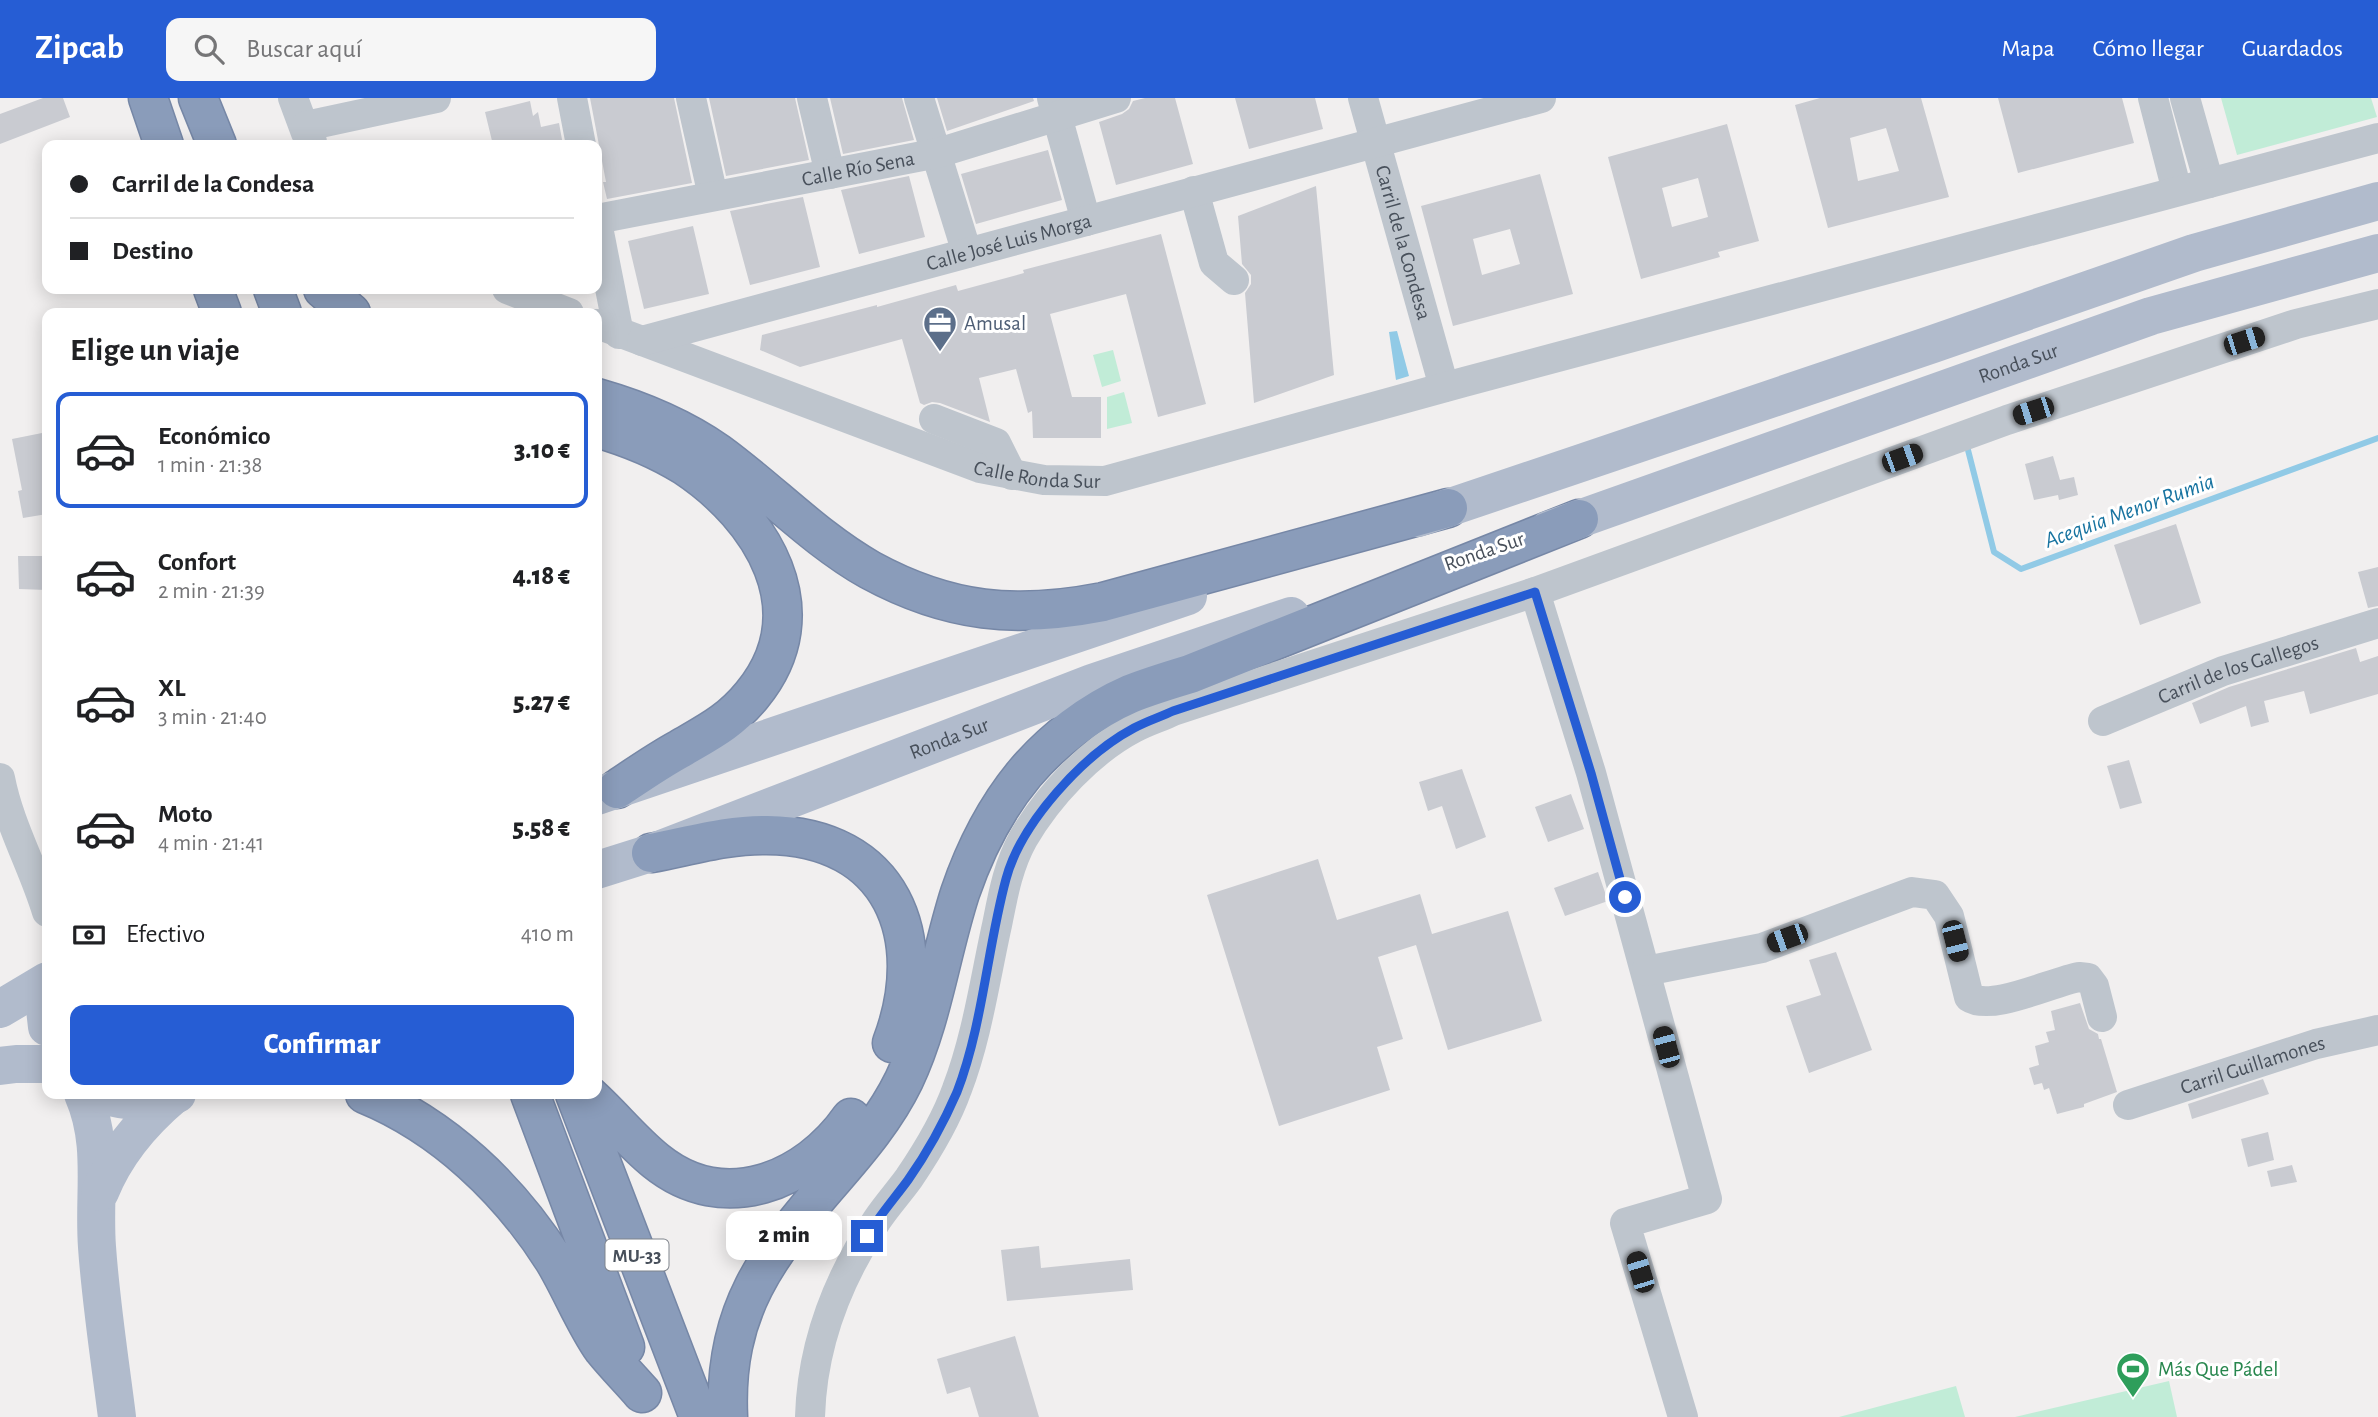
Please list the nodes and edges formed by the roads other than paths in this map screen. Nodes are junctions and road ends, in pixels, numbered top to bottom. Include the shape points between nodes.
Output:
1 (148, 98) edge
2 (198, 98) edge
3 (293, 98) edge
4 (436, 98) edge
5 (572, 98) edge
6 (691, 98) edge
7 (812, 98) edge
8 (919, 98) edge
9 (1116, 98) edge
10 (1363, 98) edge
11 (1541, 98) edge
12 (2153, 98) edge
13 (2185, 98) edge
14 (1055, 107) edge
15 (310, 136) edge
16 (2378, 138) edge
17 (162, 140) edge
18 (215, 140) edge
19 (580, 140) edge
20 (1374, 143) junction
21 (938, 153) junction
22 (830, 174) junction
23 (2209, 183) junction
24 (1195, 191) junction
25 (2177, 191) junction
26 (713, 197) junction
27 (2378, 201) edge
28 (602, 219) edge
29 (1086, 220) junction
30 (602, 246) edge
31 (967, 253) junction
32 (2378, 253) edge
33 (1234, 280) dead end
34 (329, 294) edge
35 (520, 294) edge
36 (2378, 304) edge
37 (345, 308) edge
38 (556, 308) edge
39 (619, 333) edge
40 (1444, 387) junction
41 (602, 400) edge
42 (934, 419) dead end
43 (602, 430) edge
44 (1012, 475) junction
45 (1448, 508) junction
46 (1579, 519) junction
47 (1535, 592) junction
48 (2378, 623) edge
49 (2102, 721) dead end
50 (0, 778) edge
51 (607, 792) edge
52 (650, 853) junction
53 (602, 868) edge
54 (38, 872) edge
55 (42, 890) edge
56 (1646, 971) junction
57 (42, 984) edge
58 (0, 1009) edge
59 (2102, 1017) dead end
60 (2378, 1030) edge
61 (42, 1064) edge
62 (0, 1066) edge
63 (85, 1099) edge
64 (114, 1099) edge
65 (154, 1099) edge
66 (170, 1099) edge
67 (378, 1099) edge
68 (532, 1099) edge
69 (577, 1099) edge
70 (592, 1099) edge
71 (2128, 1105) dead end
72 (97, 1200) junction
73 (647, 1405) edge
74 (117, 1417) edge
75 (699, 1417) edge
76 (728, 1417) edge
77 (810, 1417) edge
78 (1683, 1417) edge

1 - 17 highway
2 - 18 highway
3 - 15 street
4 - 15 street
5 - 19 street
6 - 26 street
7 - 22 street
8 - 21 street
9 - 14 street, Calle Río Sena
10 - 20 street, Carril de la Condesa
11 - 20 street, Calle José Luis Morga
12 - 25 street
13 - 23 street
14 - 21 street, Calle Río Sena
14 - 29 street
16 - 23 street, Calle Ronda Sur
20 - 24 street, Calle José Luis Morga
20 - 40 street, Carril de la Condesa
21 - 22 street, Calle Río Sena
21 - 31 street
22 - 26 street, Calle Río Sena
23 - 25 street, Calle Ronda Sur
24 - 29 street, Calle José Luis Morga
24 - 33 street via 1214,263
25 - 40 street, Calle Ronda Sur
26 - 28 street, Calle Río Sena
27 - 45 main road via 2194,253
29 - 31 street, Calle José Luis Morga
30 - 39 street
31 - 39 street, Calle José Luis Morga
32 - 46 main road, Ronda Sur via 2151,316
34 - 37 highway
35 - 38 street
36 - 47 street via 2296,324 2007,420
39 - 44 street, Calle Ronda Sur via 899,439
40 - 44 street, Calle Ronda Sur via 1105,481
41 - 45 highway via 657,420 716,452 869,569 926,594 995,610 1030,612 1102,602
42 - 44 street via 996,443
43 - 51 highway via 659,451 729,502 771,560 783,608 778,651 752,696 713,732
45 - 51 main road
46 - 52 main road, Ronda Sur via 1092,683
46 - 76 highway via 1130,694 1079,724 1044,753 1005,800 974,855 920,1041 903,1081 865,1142 774,1251 747,1296 729,1359
47 - 56 street
47 - 77 street via 1173,711 1134,728 1073,775 1044,808 1006,877 968,1059 957,1091 916,1167 878,1219 839,1286 815,1362
48 - 49 street, Carril de los Gallegos via 2224,671
50 - 54 street via 7,810
52 - 53 main road, Ronda Sur
52 - 70 highway via 766,835 822,843 845,853 864,867 894,902 906,937 906,996 881,1068 849,1122 816,1158 774,1181 747,1187 695,1183 657,1162
54 - 55 street
56 - 59 street via 1762,948 1912,892 1923,892 1935,895 1949,916 1969,997 1994,1002 2088,978
56 - 78 street via 1707,1199 1625,1223
57 - 58 main road
60 - 71 street, Carril Guillamones via 2316,1044
61 - 62 main road
63 - 72 main road via 98,1153
64 - 65 main road
66 - 72 main road via 122,1149
67 - 73 highway via 459,1152 503,1194 554,1260 602,1347
68 - 73 highway, MU-33
69 - 75 highway, MU-33
72 - 74 main road via 97,1246

